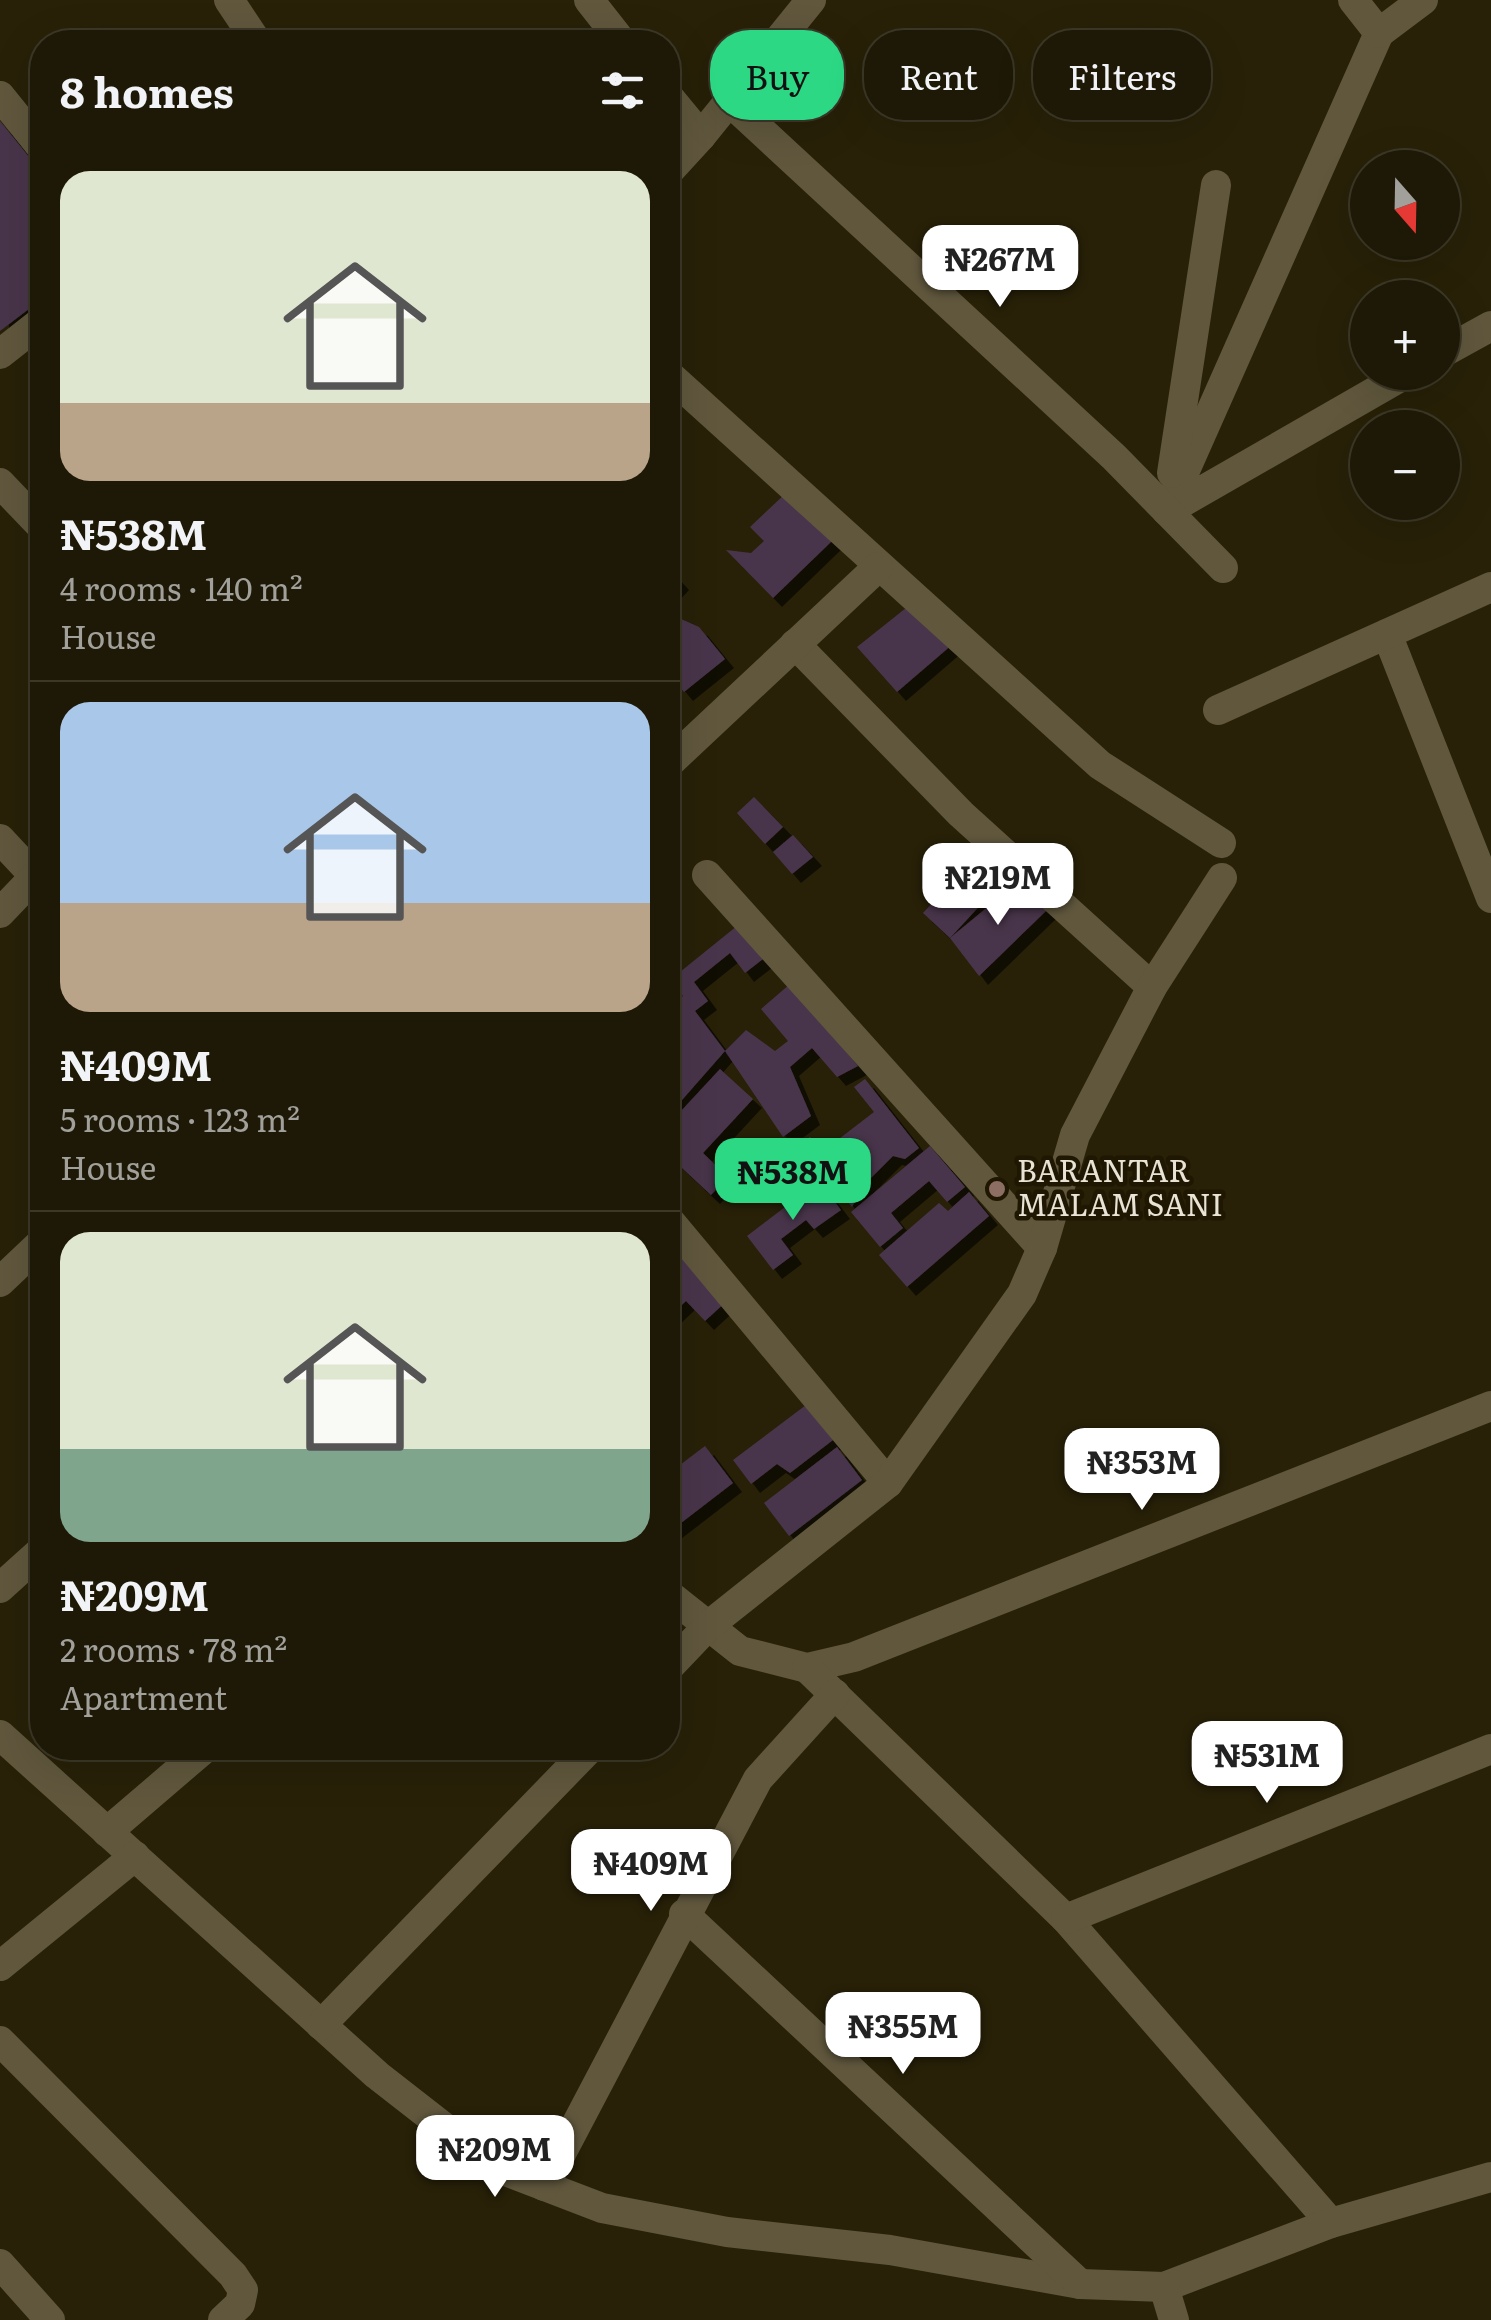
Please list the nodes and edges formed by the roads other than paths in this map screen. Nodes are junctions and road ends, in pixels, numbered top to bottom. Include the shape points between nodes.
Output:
1 (228, 0) edge
2 (590, 0) edge
3 (811, 0) edge
4 (1353, 0) edge
5 (1423, 0) edge
6 (249, 30) edge
7 (613, 30) edge
8 (787, 30) edge
9 (1379, 32) junction
10 (0, 96) edge
11 (680, 111) edge
12 (714, 120) edge
13 (750, 120) edge
14 (30, 133) edge
15 (701, 136) junction
16 (680, 159) edge
17 (1216, 185) dead end
18 (1491, 324) edge
19 (30, 330) edge
20 (1460, 340) edge
21 (0, 354) edge
22 (680, 385) edge
23 (1360, 390) edge
24 (1378, 390) edge
25 (1242, 452) dead end
26 (0, 483) edge
27 (1167, 511) junction
28 (30, 514) edge
29 (878, 567) junction
30 (1223, 568) dead end
31 (1491, 587) edge
32 (1387, 634) junction
33 (794, 644) junction
34 (1218, 710) dead end
35 (680, 753) edge
36 (0, 839) edge
37 (1220, 843) dead end
38 (30, 868) edge
39 (707, 875) dead end
40 (1222, 878) dead end
41 (30, 886) edge
42 (1491, 898) edge
43 (0, 913) edge
44 (1152, 988) junction
45 (680, 1232) edge
46 (1042, 1248) junction
47 (30, 1253) edge
48 (0, 1282) edge
49 (1491, 1406) edge
50 (888, 1483) junction
51 (30, 1561) edge
52 (0, 1588) edge
53 (680, 1604) edge
54 (708, 1626) junction
55 (680, 1655) edge
56 (808, 1668) junction
57 (834, 1694) junction
58 (0, 1735) edge
59 (1491, 1749) edge
60 (192, 1760) edge
61 (578, 1760) edge
62 (108, 1832) junction
63 (135, 1856) junction
64 (684, 1914) junction
65 (1066, 1919) junction
66 (0, 1966) edge
67 (321, 2025) junction
68 (0, 2041) edge
69 (1491, 2177) edge
70 (544, 2186) junction
71 (1331, 2223) junction
72 (0, 2264) edge
73 (1080, 2284) junction
74 (1164, 2288) junction
75 (50, 2320) edge
76 (223, 2320) edge
77 (1174, 2320) edge

1 - 6 street
2 - 7 street
3 - 8 street
4 - 9 street
5 - 9 street
9 - 27 street
10 - 14 street
11 - 15 street
12 - 15 street
13 - 27 street
15 - 16 street
17 - 27 street
18 - 20 street
19 - 21 street
22 - 29 street
23 - 25 street
24 - 27 street
26 - 28 street
27 - 30 street
29 - 33 street
29 - 37 street via 1100,765
31 - 32 street
32 - 34 street
32 - 42 street
33 - 35 street
33 - 44 street via 961,814
36 - 38 street
39 - 46 street
40 - 44 street
41 - 43 street
44 - 46 street via 1075,1134
45 - 50 street
46 - 50 street via 1022,1294
47 - 48 street
49 - 56 street via 854,1657
50 - 54 street
51 - 52 street
53 - 54 street
54 - 55 street
54 - 56 street via 740,1651
56 - 57 street
57 - 64 street via 758,1779
57 - 65 street
58 - 62 street
59 - 65 street
60 - 62 street
61 - 67 street
62 - 63 street
63 - 66 street
63 - 67 street
64 - 70 street
64 - 73 street
65 - 71 street
67 - 70 street via 495,2167
68 - 76 street via 233,2276 243,2290 240,2304
69 - 71 street
70 - 73 street via 602,2208 692,2225 890,2250
71 - 74 street
72 - 75 street
73 - 74 street
74 - 77 street

